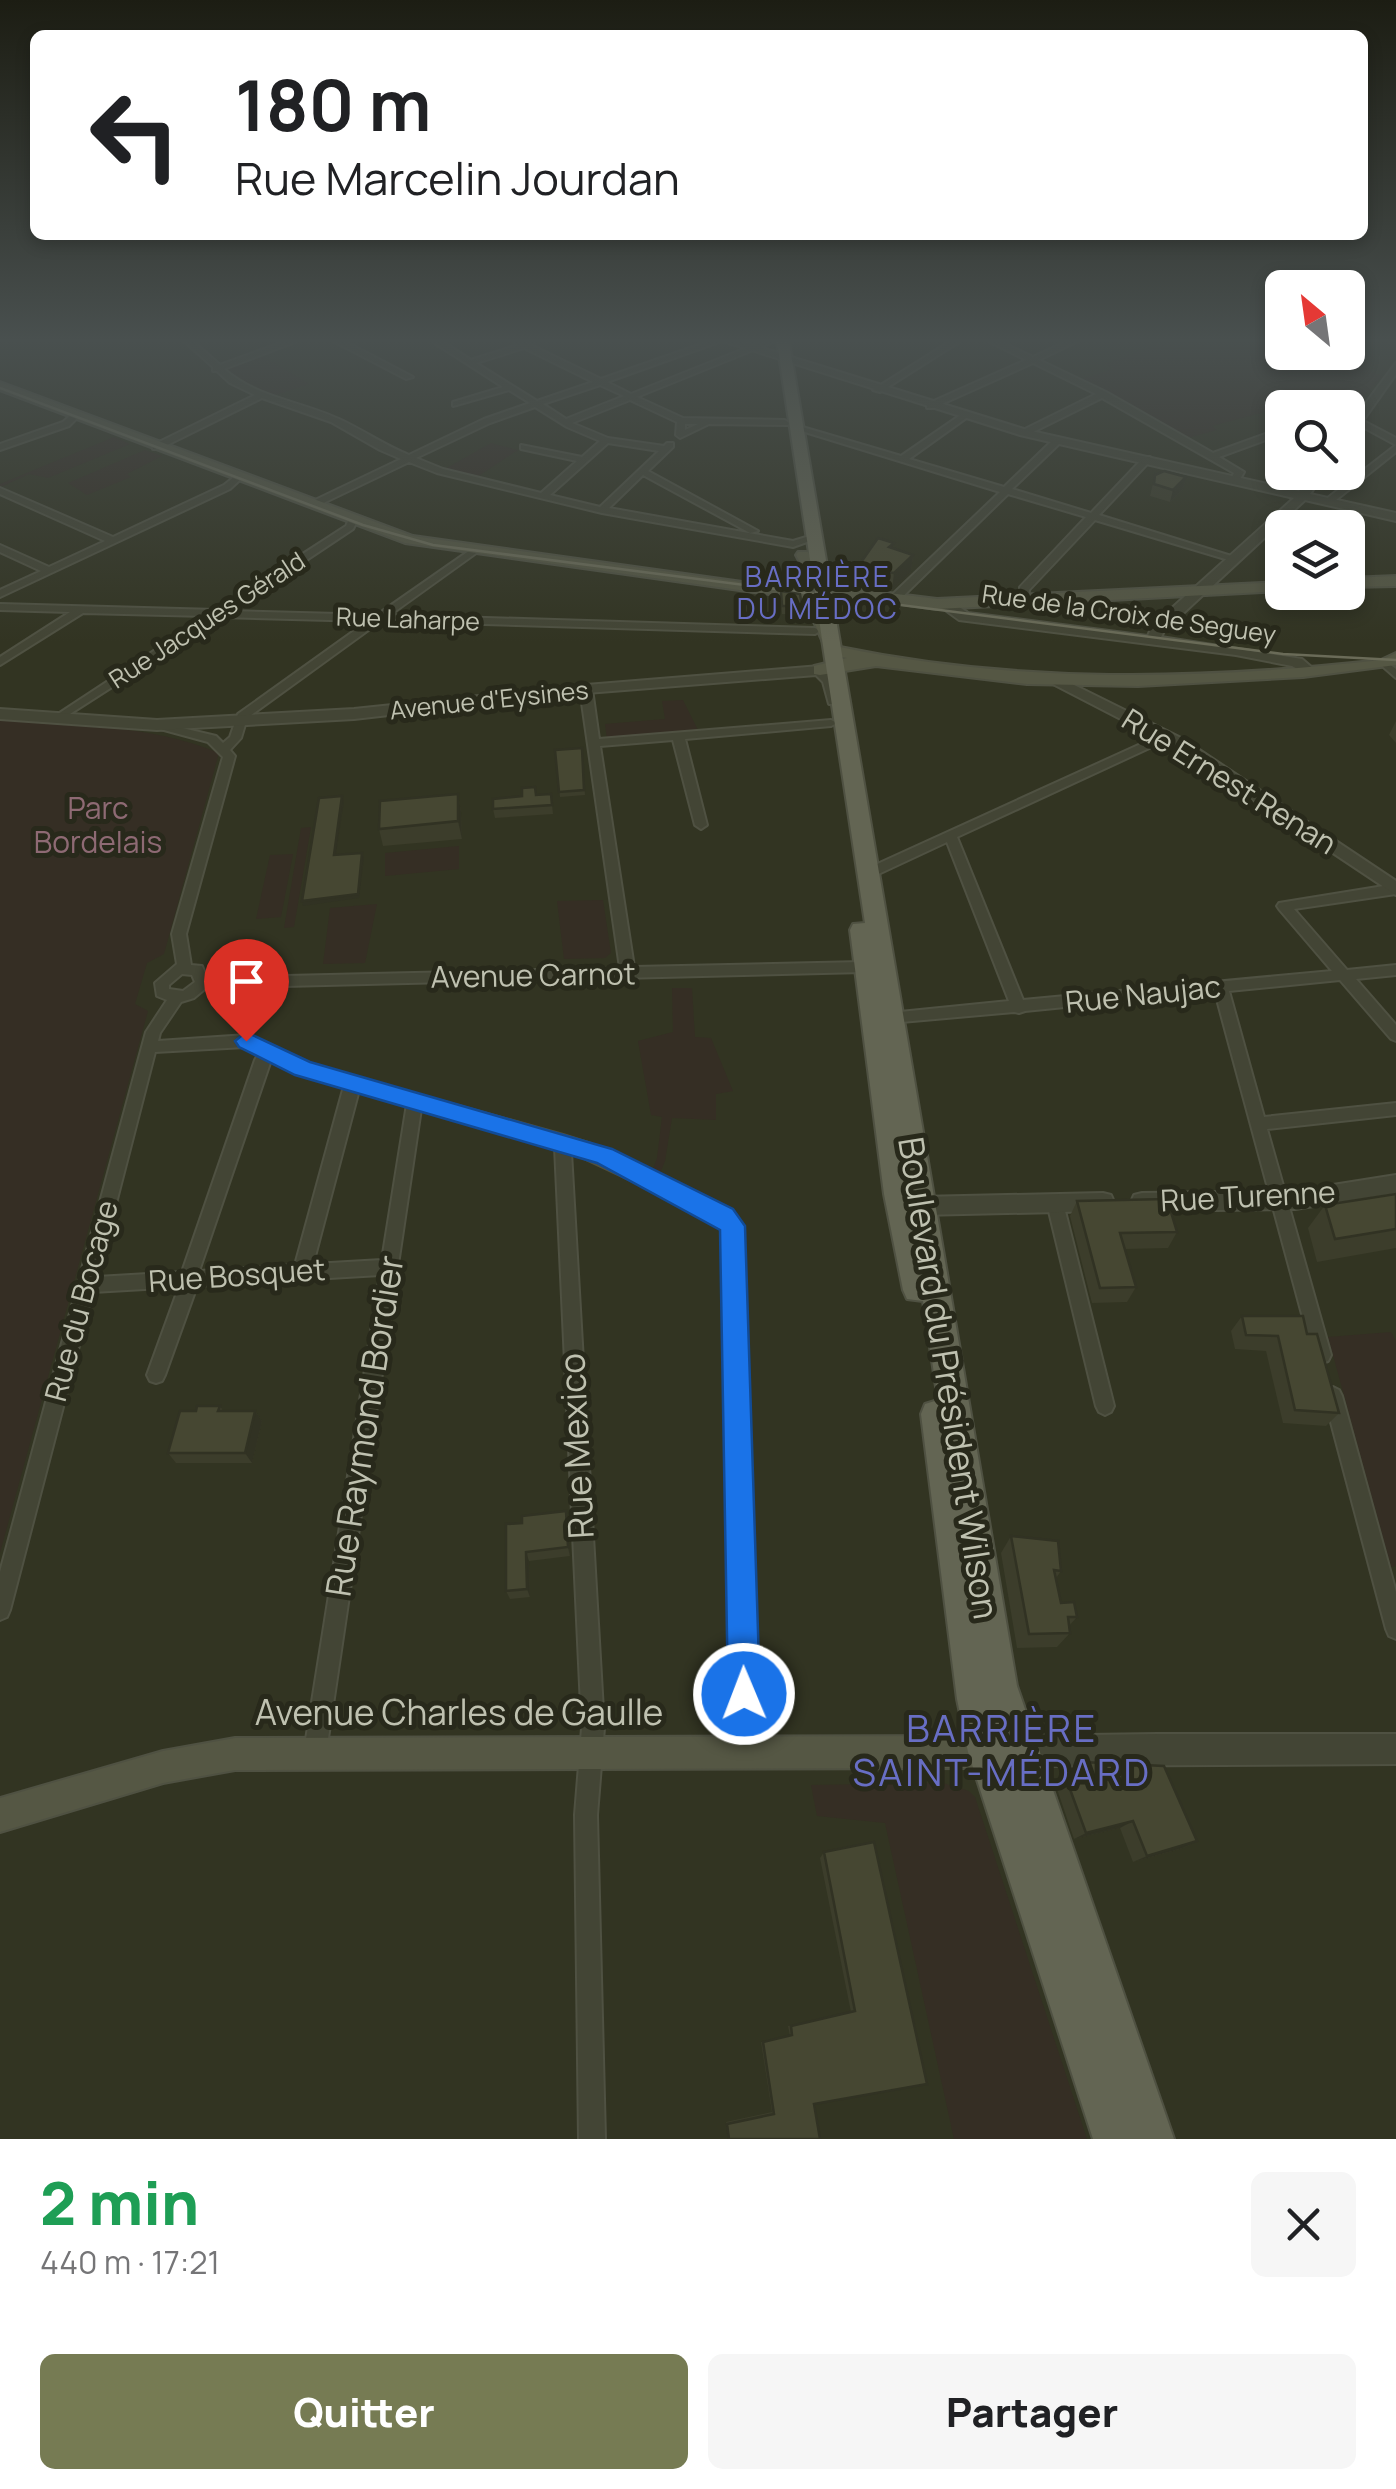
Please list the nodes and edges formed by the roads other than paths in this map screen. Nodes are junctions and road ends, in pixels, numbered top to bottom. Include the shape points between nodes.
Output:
1 (142, 442) edge
2 (167, 442) edge
3 (376, 442) edge
4 (445, 442) edge
5 (604, 442) edge
6 (618, 442) edge
7 (673, 442) edge
8 (793, 442) edge
9 (843, 442) edge
10 (928, 442) edge
11 (1056, 442) edge
12 (1061, 442) edge
13 (1188, 442) edge
14 (1254, 442) edge
15 (1396, 445) edge
16 (156, 447) junction
17 (524, 447) dead end
18 (665, 449) junction
19 (1213, 456) junction
20 (407, 458) junction
21 (1148, 459) junction
22 (583, 460) junction
23 (902, 460) junction
24 (642, 471) junction
25 (239, 476) junction
26 (1236, 479) junction
27 (1307, 490) edge
28 (0, 491) edge
29 (1005, 492) junction
30 (542, 496) junction
31 (1303, 496) junction
32 (1328, 502) junction
33 (314, 504) junction
34 (602, 510) junction
35 (1396, 517) edge
36 (1092, 518) junction
37 (352, 521) junction
38 (755, 536) junction
39 (112, 540) junction
40 (806, 545) junction
41 (0, 548) edge
42 (476, 549) junction
43 (1236, 558) junction
44 (48, 570) junction
45 (1396, 581) edge
46 (1365, 583) edge
47 (1265, 588) edge
48 (1201, 591) junction
49 (823, 592) junction
50 (0, 594) edge
51 (895, 598) junction
52 (1024, 600) junction
53 (946, 604) junction
54 (0, 607) edge
55 (81, 609) junction
56 (1126, 609) dead end
57 (217, 613) junction
58 (378, 618) junction
59 (1168, 619) junction
60 (815, 631) junction
61 (1153, 641) junction
62 (0, 662) edge
63 (830, 662) junction
64 (1392, 666) edge
65 (1310, 672) junction
66 (1058, 682) junction
67 (586, 689) junction
68 (0, 714) edge
69 (59, 718) junction
70 (240, 721) junction
71 (157, 726) junction
72 (838, 730) junction
73 (678, 736) junction
74 (1167, 736) junction
75 (594, 743) junction
76 (225, 748) junction
77 (701, 825) dead end
78 (951, 837) junction
79 (868, 874) junction
80 (1396, 889) edge
81 (872, 963) junction
82 (185, 968) junction
83 (1396, 970) edge
84 (628, 974) junction
85 (1344, 975) junction
86 (202, 983) junction
87 (1220, 986) junction
88 (176, 998) junction
89 (1019, 1008) junction
90 (890, 1018) junction
91 (1396, 1035) edge
92 (150, 1047) junction
93 (269, 1052) junction
94 (353, 1084) junction
95 (415, 1100) junction
96 (884, 1102) junction
97 (1396, 1109) edge
98 (1260, 1124) junction
99 (563, 1141) junction
100 (1396, 1184) edge
101 (1280, 1200) junction
102 (1054, 1204) junction
103 (920, 1206) junction
104 (389, 1267) junction
105 (302, 1272) junction
106 (190, 1279) junction
107 (86, 1285) junction
108 (156, 1375) dead end
109 (1105, 1406) dead end
110 (0, 1610) edge
111 (1396, 1629) edge
112 (1396, 1749) edge
113 (590, 1751) junction
114 (315, 1752) junction
115 (745, 1752) junction
116 (1002, 1752) junction
117 (0, 1815) edge
118 (592, 2139) edge
119 (1114, 2139) edge
120 (1137, 2139) edge
121 (1153, 2139) edge

1 - 16 main road, Rue de la Croix de Seguey
2 - 16 street
3 - 20 street
4 - 20 street
5 - 22 street
6 - 18 street
7 - 18 street
8 - 40 main road
9 - 23 street
10 - 23 street
11 - 29 street
12 - 21 street
13 - 19 street
14 - 19 street
15 - 32 street
16 - 25 main road, Rue de la Croix de Seguey
17 - 22 street
18 - 24 street
19 - 26 street via 1239,472
20 - 30 street
20 - 33 street
21 - 26 street
21 - 36 street
22 - 30 street
23 - 29 street
24 - 34 street
24 - 38 street
25 - 33 main road, Rue de la Croix de Seguey
25 - 39 street
26 - 31 street
27 - 31 street
28 - 39 street
29 - 36 street
29 - 51 street
30 - 34 street
31 - 32 street
31 - 43 street
32 - 35 street
33 - 37 main road, Rue de la Croix de Seguey
34 - 38 street
36 - 43 street
36 - 52 street via 1024,589
37 - 42 main road, Rue de la Croix de Seguey via 410,540
37 - 57 street, Rue Jacques Gérald
38 - 40 street
39 - 44 street
40 - 49 main road
41 - 44 street
42 - 49 main road, Rue de la Croix de Seguey
42 - 58 street
43 - 48 street
44 - 50 street
45 - 46 main road
47 - 48 main road
48 - 52 main road
48 - 59 street
49 - 51 main road, Rue de la Croix de Seguey
49 - 60 main road, Boulevard du Président Wilson
49 - 63 main road, Boulevard du Président Wilson
51 - 53 main road, Rue de la Croix de Seguey
52 - 53 main road
53 - 61 street, Rue de la Croix de Seguey via 964,617
54 - 55 street, Rue Laharpe
55 - 57 street, Rue Laharpe
55 - 62 street
56 - 59 street
57 - 58 street, Rue Laharpe
57 - 69 street, Rue Jacques Gérald
58 - 60 street, Rue Laharpe
58 - 70 street
59 - 61 street
60 - 63 main road, Boulevard du Président Wilson
61 - 65 street, Rue de la Croix de Seguey via 1298,662
63 - 66 main road
63 - 67 street, Avenue d'Eysines
63 - 72 main road, Boulevard du Président Wilson
64 - 65 main road
65 - 66 main road
66 - 74 street, Rue Ernest Renan
67 - 70 street, Avenue d'Eysines
67 - 75 street
68 - 69 street, Avenue d'Eysines
69 - 71 street, Avenue d'Eysines
70 - 71 street, Avenue d'Eysines
70 - 76 street
71 - 76 street, Avenue d'Eysines
72 - 73 street
72 - 79 main road, Boulevard du Président Wilson
72 - 81 main road, Boulevard du Président Wilson
73 - 75 street
73 - 77 street
74 - 78 street
74 - 80 street, Rue Ernest Renan
75 - 84 street
76 - 82 street via 229,756 179,934
78 - 79 street
78 - 89 street
79 - 81 main road, Boulevard du Président Wilson
80 - 85 street via 1284,906
81 - 84 street, Avenue Carnot
81 - 90 main road, Boulevard du Président Wilson
81 - 96 main road, Boulevard du Président Wilson
82 - 86 street via 201,974
82 - 88 street via 162,983 162,992
83 - 85 street, Rue Naujac
84 - 86 street, Avenue Carnot
85 - 87 street, Rue Naujac
85 - 91 street
86 - 88 street
87 - 89 street, Rue Naujac
87 - 98 street
88 - 92 street, Rue du Bocage
89 - 90 street, Rue Naujac
90 - 103 main road, Boulevard du Président Wilson
92 - 93 street via 246,1041
92 - 107 street, Rue du Bocage
93 - 94 street
93 - 106 street
94 - 95 street
94 - 105 street
95 - 99 street
95 - 104 street, Rue Raymond Bordier
96 - 103 street via 905,1181
96 - 116 main road, Boulevard du Président Wilson via 923,1325 975,1700
97 - 98 street
98 - 101 street
99 - 113 street, Rue Mexico
99 - 115 street via 724,1216 732,1226
100 - 101 street, Rue Turenne
101 - 102 street, Rue Turenne
101 - 111 street
102 - 103 street, Rue Turenne
102 - 109 street
103 - 116 main road, Boulevard du Président Wilson via 999,1686
104 - 105 street, Rue Bosquet
104 - 114 street, Rue Raymond Bordier
105 - 106 street, Rue Bosquet
106 - 107 street, Rue Bosquet
106 - 108 street
107 - 110 street, Rue du Bocage
112 - 116 street
113 - 114 main road, Avenue Charles de Gaulle
113 - 115 main road, Avenue Charles de Gaulle
113 - 118 street, Rue Mexico
114 - 117 main road, Avenue Charles de Gaulle via 199,1759
115 - 116 main road, Avenue Charles de Gaulle
116 - 119 main road, Boulevard du Président Wilson
116 - 120 street
116 - 121 main road, Boulevard du Président Wilson

